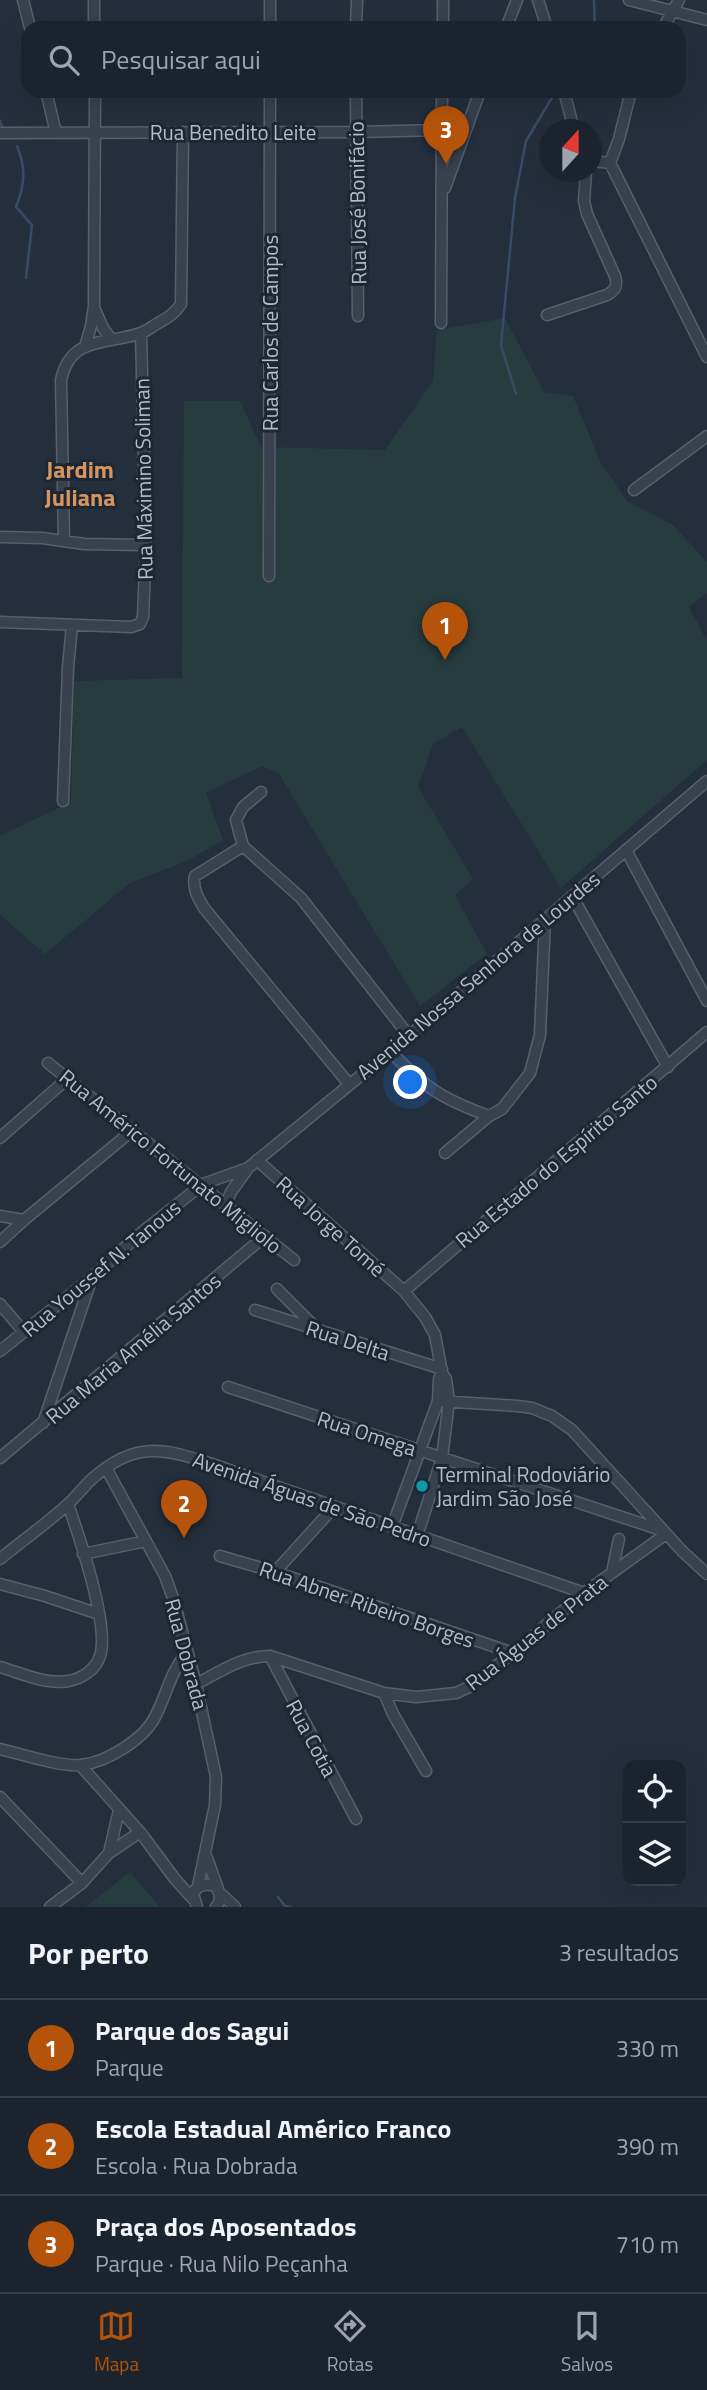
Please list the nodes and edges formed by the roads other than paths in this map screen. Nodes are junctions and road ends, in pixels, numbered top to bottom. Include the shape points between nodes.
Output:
1 (23, 0) edge
2 (94, 0) edge
3 (270, 0) edge
4 (356, 0) edge
5 (443, 0) edge
6 (517, 0) edge
7 (538, 0) edge
8 (629, 0) edge
9 (679, 0) edge
10 (672, 12) junction
11 (707, 20) edge
12 (28, 21) edge
13 (94, 21) edge
14 (270, 21) edge
15 (356, 21) edge
16 (443, 21) edge
17 (509, 21) edge
18 (545, 21) edge
19 (667, 21) edge
20 (48, 98) edge
21 (95, 98) edge
22 (270, 98) edge
23 (356, 98) edge
24 (442, 98) edge
25 (477, 98) edge
26 (566, 98) edge
27 (629, 98) edge
28 (571, 119) edge
29 (466, 125) junction
30 (441, 130) junction
31 (0, 132) edge
32 (95, 132) junction
33 (183, 132) junction
34 (269, 132) junction
35 (356, 132) junction
36 (56, 133) junction
37 (602, 162) edge
38 (610, 163) junction
39 (585, 182) edge
40 (441, 198) junction
41 (94, 306) junction
42 (547, 315) dead end
43 (358, 316) dead end
44 (441, 323) dead end
45 (141, 333) junction
46 (111, 339) junction
47 (85, 346) junction
48 (707, 357) edge
49 (707, 436) edge
50 (634, 490) dead end
51 (0, 537) edge
52 (64, 541) junction
53 (146, 545) junction
54 (269, 576) dead end
55 (0, 622) edge
56 (72, 626) junction
57 (707, 781) edge
58 (261, 792) dead end
59 (63, 801) dead end
60 (243, 846) junction
61 (626, 850) junction
62 (572, 896) junction
63 (545, 919) junction
64 (707, 1001) edge
65 (707, 1031) edge
66 (409, 1036) junction
67 (390, 1051) junction
68 (48, 1063) dead end
69 (668, 1067) junction
70 (68, 1078) junction
71 (349, 1084) junction
72 (489, 1116) junction
73 (133, 1130) junction
74 (0, 1138) edge
75 (445, 1153) dead end
76 (257, 1160) junction
77 (248, 1168) junction
78 (203, 1184) junction
79 (226, 1205) junction
80 (0, 1216) edge
81 (24, 1220) junction
82 (265, 1236) junction
83 (0, 1242) edge
84 (294, 1259) dead end
85 (92, 1277) junction
86 (277, 1289) dead end
87 (404, 1291) junction
88 (0, 1304) edge
89 (255, 1310) dead end
90 (318, 1330) junction
91 (24, 1332) junction
92 (0, 1351) edge
93 (442, 1371) junction
94 (228, 1387) dead end
95 (444, 1401) junction
96 (43, 1424) junction
97 (419, 1450) junction
98 (0, 1458) edge
99 (442, 1458) junction
100 (106, 1468) junction
101 (68, 1504) junction
102 (334, 1507) junction
103 (392, 1527) junction
104 (665, 1533) junction
105 (417, 1536) junction
106 (619, 1539) dead end
107 (146, 1541) junction
108 (83, 1554) junction
109 (220, 1556) dead end
110 (0, 1559) edge
111 (275, 1572) junction
112 (611, 1572) junction
113 (707, 1574) edge
114 (0, 1584) edge
115 (584, 1593) junction
116 (99, 1614) junction
117 (187, 1652) junction
118 (513, 1653) junction
119 (270, 1656) junction
120 (0, 1667) edge
121 (196, 1684) junction
122 (384, 1693) junction
123 (0, 1749) edge
124 (80, 1765) junction
125 (426, 1771) dead end
126 (2, 1800) edge
127 (119, 1810) junction
128 (356, 1819) dead end
129 (140, 1832) junction
130 (109, 1853) junction
131 (206, 1855) junction
132 (82, 1883) junction
133 (219, 1891) junction
134 (194, 1899) edge
135 (50, 1907) edge
136 (216, 1907) edge
137 (235, 1907) edge

1 - 12 street
2 - 13 street
3 - 14 street
4 - 15 street
5 - 16 street
6 - 17 street
7 - 18 street
8 - 10 street
9 - 10 street
10 - 11 street
10 - 19 street
20 - 36 street
21 - 32 street
22 - 34 street, Rua Carlos de Campos
23 - 35 street, Rua José Bonifácio
24 - 30 street
25 - 29 street
26 - 28 street
27 - 38 street
29 - 30 street, Rua Benedito Leite
29 - 40 street
30 - 35 street, Rua Benedito Leite
30 - 40 street
31 - 36 street, Rua Benedito Leite
32 - 33 street, Rua Benedito Leite
32 - 36 street, Rua Benedito Leite
32 - 41 street
33 - 34 street, Rua Benedito Leite
33 - 45 street via 181,304 171,316
34 - 35 street, Rua Benedito Leite
34 - 54 street, Rua Carlos de Campos
35 - 43 street, Rua José Bonifácio
37 - 38 street
38 - 48 street
39 - 42 street via 587,214 617,285 613,292
40 - 44 street
41 - 46 street
41 - 47 street
45 - 46 street
45 - 53 street, Rua Máximino Soliman
46 - 47 street
47 - 52 street via 67,361 61,380
49 - 50 street
51 - 52 street
52 - 53 street
53 - 56 street, Rua Máximino Soliman via 140,624
55 - 56 street
56 - 59 street
57 - 61 street, Avenida Nossa Senhora de Lourdes
58 - 60 street via 236,820
60 - 66 street via 301,898
60 - 71 street via 196,876 195,887 204,908
61 - 62 street, Avenida Nossa Senhora de Lourdes
61 - 64 street
62 - 63 street, Avenida Nossa Senhora de Lourdes
62 - 69 street
63 - 66 street, Avenida Nossa Senhora de Lourdes
63 - 72 street via 537,1053 522,1084 502,1109
65 - 69 street, Rua Estado do Espírito Santo
66 - 67 street, Avenida Nossa Senhora de Lourdes
67 - 71 street, Avenida Nossa Senhora de Lourdes
67 - 72 street via 428,1088
68 - 70 street, Rua Américo Fortunato Migliolo
69 - 87 street, Rua Estado do Espírito Santo
70 - 73 street, Rua Américo Fortunato Migliolo
70 - 74 street
71 - 76 street, Avenida Nossa Senhora de Lourdes
72 - 75 street
73 - 78 street, Rua Américo Fortunato Migliolo
73 - 81 street
76 - 77 street, Avenida Nossa Senhora de Lourdes
76 - 87 street, Rua Jorge Tomé
77 - 78 street, Rua Youssef N. Tanous
77 - 79 street
78 - 79 street, Rua Américo Fortunato Migliolo
78 - 85 street, Rua Youssef N. Tanous
79 - 82 street, Rua Américo Fortunato Migliolo
80 - 81 street
81 - 83 street
82 - 84 street, Rua Américo Fortunato Migliolo
82 - 96 street, Rua Maria Amélia Santos
85 - 91 street, Rua Youssef N. Tanous
85 - 96 street
86 - 90 street
87 - 93 street, Rua Jorge Tomé via 431,1326
88 - 91 street
89 - 90 street, Rua Delta
90 - 93 street, Rua Delta
91 - 92 street, Rua Youssef N. Tanous
93 - 95 street, Rua Jorge Tomé
94 - 97 street, Rua Omega
95 - 97 street
95 - 99 street
95 - 104 street via 518,1406 552,1416 572,1430
96 - 98 street, Rua Maria Amélia Santos
97 - 99 street, Rua Omega
97 - 103 street
99 - 104 street, Rua Omega
99 - 105 street
100 - 101 street, Avenida Águas de São Pedro
100 - 102 street, Avenida Águas de São Pedro via 128,1454 172,1452
100 - 107 street, Rua Dobrada
101 - 108 street
101 - 110 street, Avenida Águas de São Pedro
102 - 103 street, Avenida Águas de São Pedro
102 - 111 street
103 - 105 street, Avenida Águas de São Pedro
104 - 112 street, Rua Águas de Prata
104 - 113 street
105 - 115 street, Avenida Águas de São Pedro
106 - 112 street
107 - 108 street
107 - 117 street, Rua Dobrada via 165,1576
108 - 116 street
109 - 111 street, Rua Abner Ribeiro Borges
111 - 118 street, Rua Abner Ribeiro Borges
112 - 115 street, Rua Águas de Prata
114 - 116 street
115 - 118 street, Rua Águas de Prata
116 - 120 street via 102,1647 89,1672 51,1682
117 - 121 street, Rua Dobrada
117 - 124 street via 174,1668 146,1731 115,1752
118 - 122 street, Rua Águas de Prata via 456,1693 430,1697
119 - 121 street, Rua Águas de Prata via 242,1660
119 - 122 street, Rua Águas de Prata
119 - 128 street, Rua Cotia
121 - 131 street, Rua Dobrada via 216,1777
122 - 125 street
123 - 124 street
124 - 127 street
126 - 132 street
127 - 129 street
127 - 130 street
129 - 130 street
129 - 134 street
130 - 132 street
131 - 133 street, Rua Dobrada
131 - 134 street, Rua Dobrada
132 - 135 street
133 - 134 street via 210,1885
133 - 136 street
133 - 137 street

